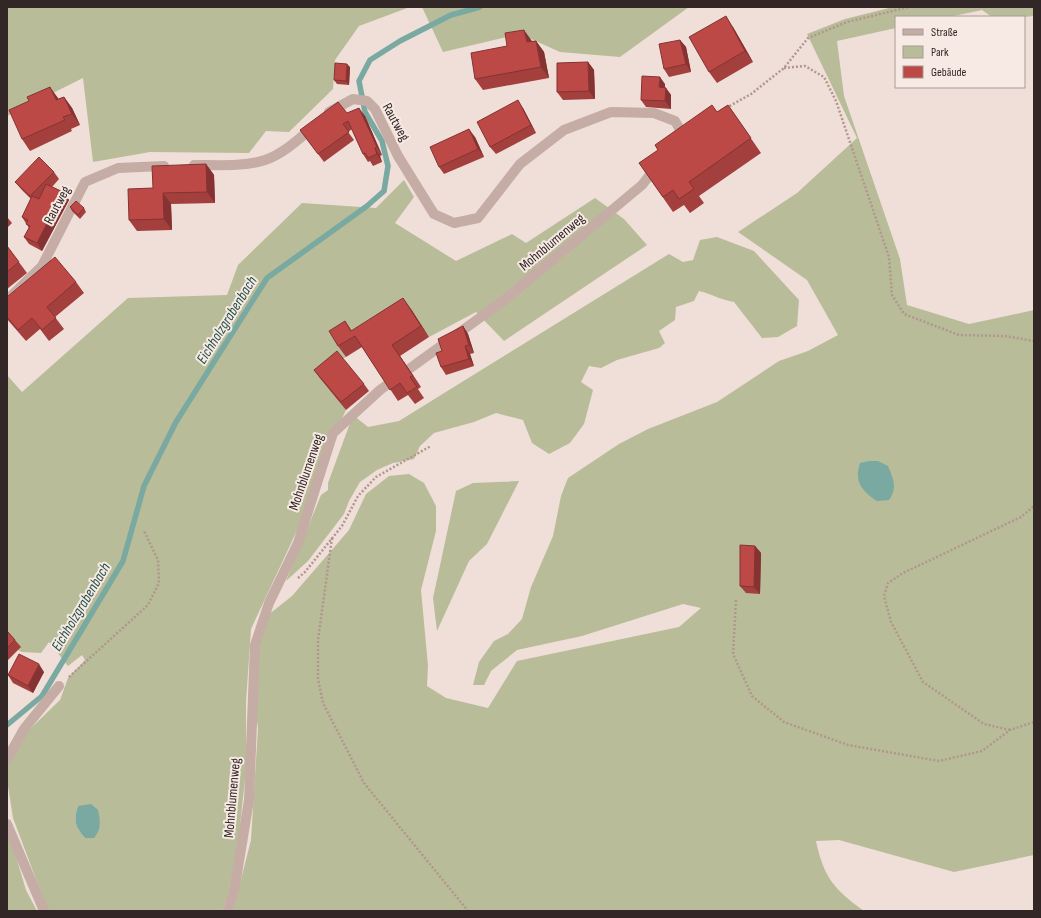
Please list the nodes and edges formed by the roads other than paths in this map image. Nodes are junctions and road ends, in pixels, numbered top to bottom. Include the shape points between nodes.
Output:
1 (673, 145) edge
2 (664, 156) edge
3 (171, 166) edge
4 (186, 166) edge
5 (7, 300) edge
6 (59, 686) road end
7 (7, 759) edge
8 (7, 824) edge
9 (44, 911) edge
10 (228, 911) edge

1 - 4 street, Rautweg via 682,133 675,121 654,113 611,112 564,130 520,164 478,218 454,223 434,214 398,156 375,109 367,101 353,99 332,110 292,145 265,160
2 - 10 street, Mohnblumenweg via 642,185 509,296 380,390 333,433 298,543 269,603 255,645 249,800 236,886
3 - 5 street, Rautweg via 118,168 85,182 42,266
6 - 7 street via 24,729
8 - 9 street

